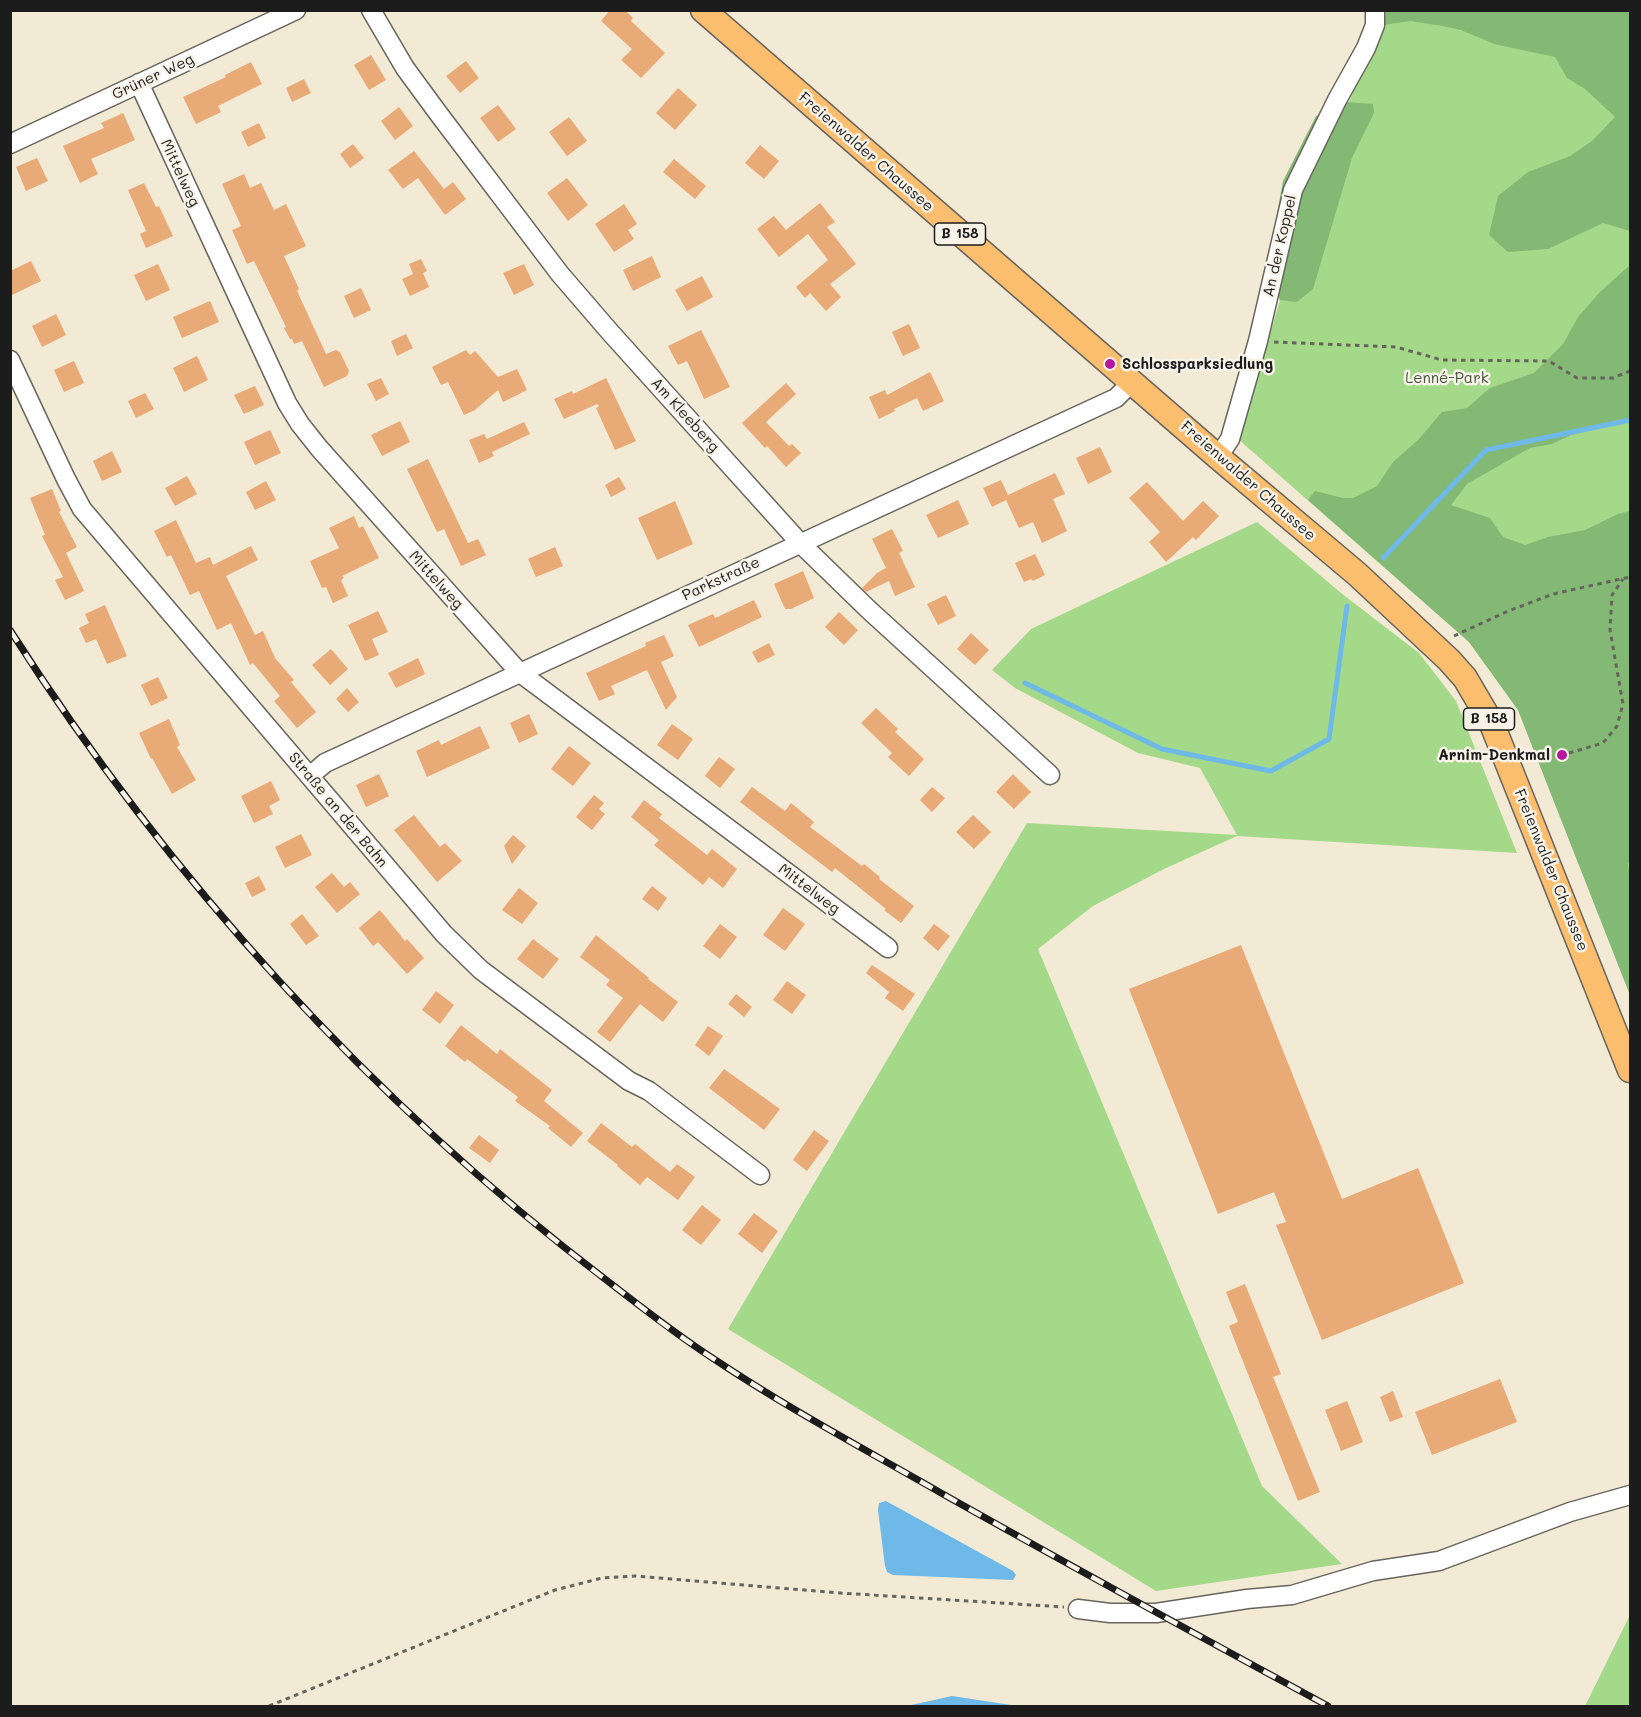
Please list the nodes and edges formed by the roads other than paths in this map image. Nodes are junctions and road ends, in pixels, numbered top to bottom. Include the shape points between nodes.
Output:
1 (296, 10) edge
2 (371, 10) edge
3 (703, 10) edge
4 (1375, 10) edge
5 (139, 83) junction
6 (10, 144) edge
7 (10, 360) edge
8 (1132, 382) junction
9 (1218, 457) junction
10 (800, 543) junction
11 (519, 672) junction
12 (1050, 775) dead end
13 (310, 776) junction
14 (888, 948) dead end
15 (1630, 1070) edge
16 (760, 1175) dead end
17 (1630, 1495) edge
18 (1078, 1609) road end

1 - 5 street, Grüner Weg
2 - 10 street, Am Kleeberg via 405,68 560,274
3 - 8 main road, Freienwalder Chaussee / B 158
4 - 9 street, An der Koppel via 1375,25 1366,48 1293,190 1258,341 1230,440
5 - 6 street, Grüner Weg
5 - 11 street, Mittelweg via 238,301 300,424
7 - 13 street, Straße an der Bahn via 82,509
8 - 9 main road, Freienwalder Chaussee / B 158
8 - 10 street, Parkstraße via 1118,397
9 - 15 main road, Freienwalder Chaussee / B 158 via 1366,582 1465,678 1492,724
10 - 11 street, Parkstraße
10 - 12 street, Am Kleeberg
11 - 13 street, Parkstraße via 325,763
11 - 14 street, Mittelweg
13 - 16 street, Straße an der Bahn via 444,934 481,970
17 - 18 street via 1570,1512 1439,1561 1373,1571 1292,1594 1156,1613

